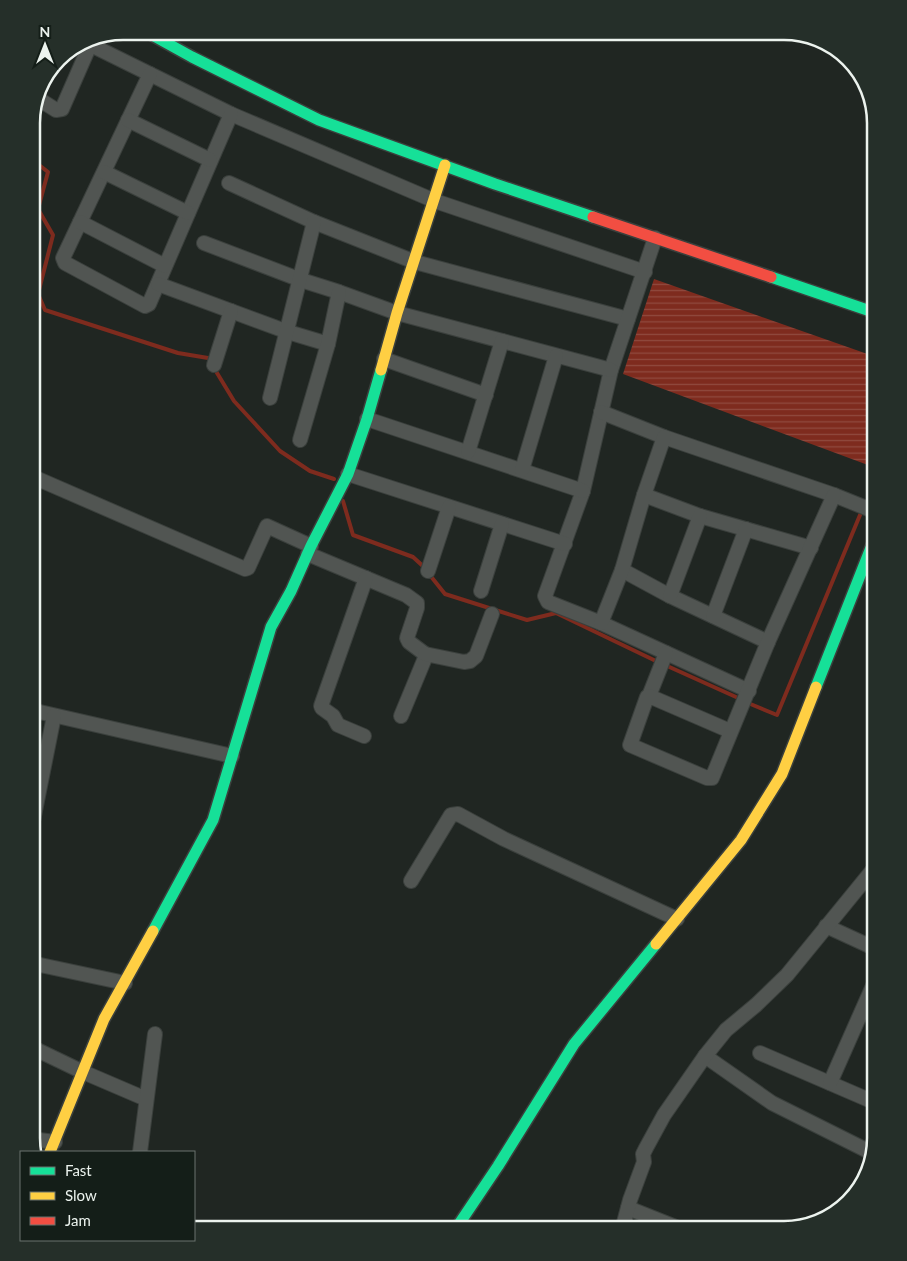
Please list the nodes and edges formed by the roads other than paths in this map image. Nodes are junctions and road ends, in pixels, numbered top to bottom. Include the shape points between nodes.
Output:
1 (161, 40) edge
2 (93, 46) edge
3 (89, 47) edge
4 (150, 74) junction
5 (43, 102) edge
6 (231, 114) junction
7 (128, 120) junction
8 (210, 160) junction
9 (445, 165) junction
10 (104, 172) junction
11 (228, 183) dead end
12 (435, 201) junction
13 (188, 212) junction
14 (80, 222) junction
15 (314, 222) junction
16 (655, 238) junction
17 (204, 243) dead end
18 (415, 262) junction
19 (165, 266) junction
20 (645, 272) junction
21 (301, 280) junction
22 (158, 284) junction
23 (339, 292) junction
24 (867, 310) edge
25 (231, 311) junction
26 (397, 313) junction
27 (628, 319) junction
28 (288, 332) junction
29 (502, 341) junction
30 (328, 344) junction
31 (556, 356) junction
32 (384, 359) junction
33 (214, 364) dead end
34 (611, 370) junction
35 (486, 395) junction
36 (270, 398) dead end
37 (601, 412) junction
38 (367, 419) junction
39 (664, 437) junction
40 (300, 440) dead end
41 (468, 452) junction
42 (522, 470) junction
43 (348, 474) junction
44 (40, 480) edge
45 (583, 491) junction
46 (644, 495) junction
47 (834, 495) junction
48 (449, 507) junction
49 (867, 508) edge
50 (700, 516) junction
51 (502, 524) junction
52 (746, 529) junction
53 (564, 544) junction
54 (810, 548) junction
55 (310, 550) junction
56 (867, 567) edge
57 (622, 570) junction
58 (428, 571) dead end
59 (366, 578) junction
60 (481, 590) dead end
61 (670, 596) junction
62 (492, 614) dead end
63 (713, 616) junction
64 (601, 623) junction
65 (768, 642) junction
66 (425, 654) junction
67 (663, 660) junction
68 (749, 691) junction
69 (649, 696) junction
70 (40, 712) edge
71 (54, 716) junction
72 (401, 716) dead end
73 (730, 731) junction
74 (364, 736) dead end
75 (232, 756) junction
76 (40, 786) edge
77 (867, 877) edge
78 (411, 881) dead end
79 (677, 919) junction
80 (826, 926) junction
81 (867, 945) edge
82 (40, 965) edge
83 (124, 983) junction
84 (867, 999) edge
85 (155, 1034) dead end
86 (40, 1051) edge
87 (760, 1053) dead end
88 (705, 1056) junction
89 (83, 1072) junction
90 (830, 1083) junction
91 (146, 1099) junction
92 (867, 1099) edge
93 (40, 1142) edge
94 (53, 1147) edge
95 (866, 1150) edge
96 (140, 1151) edge
97 (628, 1208) junction
98 (461, 1221) edge
99 (624, 1221) edge
100 (660, 1221) edge

1 - 9 street via 319,120
2 - 4 street
3 - 5 street via 62,109 56,110
4 - 6 street
4 - 7 street
6 - 8 street
6 - 12 street
7 - 8 street
7 - 10 street
8 - 13 street
9 - 12 street
9 - 16 street
10 - 13 street
10 - 14 street
11 - 15 street
12 - 18 street
12 - 20 street
13 - 19 street
14 - 19 street
14 - 22 street via 63,258 65,263 146,306
15 - 18 street
15 - 21 street
16 - 20 street
16 - 24 street
17 - 21 street
18 - 26 street
18 - 27 street
19 - 22 street
20 - 27 street
21 - 23 street
21 - 28 street
22 - 25 street
23 - 26 street
23 - 30 street
25 - 28 street
25 - 33 street
26 - 29 street
26 - 32 street
27 - 34 street
28 - 30 street
28 - 36 street
29 - 31 street
29 - 35 street
30 - 40 street
31 - 34 street
31 - 42 street
32 - 35 street
32 - 38 street
34 - 37 street
35 - 41 street
37 - 39 street
37 - 45 street
38 - 41 street
38 - 43 street
39 - 46 street
39 - 47 street
41 - 42 street
42 - 45 street
43 - 48 street
43 - 55 street
44 - 55 street via 245,569 267,526
45 - 53 street
46 - 50 street
46 - 57 street
47 - 49 street
47 - 54 street
48 - 51 street
48 - 58 street
50 - 52 street
50 - 61 street
51 - 53 street
51 - 60 street
52 - 54 street
52 - 63 street
53 - 64 street via 546,600
54 - 65 street
55 - 59 street
55 - 75 street via 271,627
56 - 79 street via 782,774 741,840
57 - 61 street
57 - 64 street
59 - 66 street via 414,599 417,608 407,638
59 - 74 street via 321,706 338,725
61 - 63 street
62 - 66 street via 476,656 470,661
63 - 65 street
64 - 67 street
65 - 68 street
66 - 72 street
67 - 68 street
67 - 69 street
68 - 73 street
69 - 73 street
69 - 73 street via 630,742 632,747 712,778
70 - 71 street
71 - 75 street
71 - 76 street
75 - 83 street via 212,820
77 - 80 street
78 - 79 street via 451,815 458,814 504,839
79 - 98 street via 574,1044
80 - 81 street
80 - 88 street via 787,975 726,1030
82 - 83 street
83 - 89 street via 104,1019
84 - 90 street
85 - 91 street
86 - 89 street
87 - 90 street
88 - 95 street via 772,1103
88 - 97 street via 664,1115 646,1148
89 - 91 street
89 - 94 street
90 - 92 street
91 - 96 street
93 - 94 street
97 - 99 street
97 - 100 street

